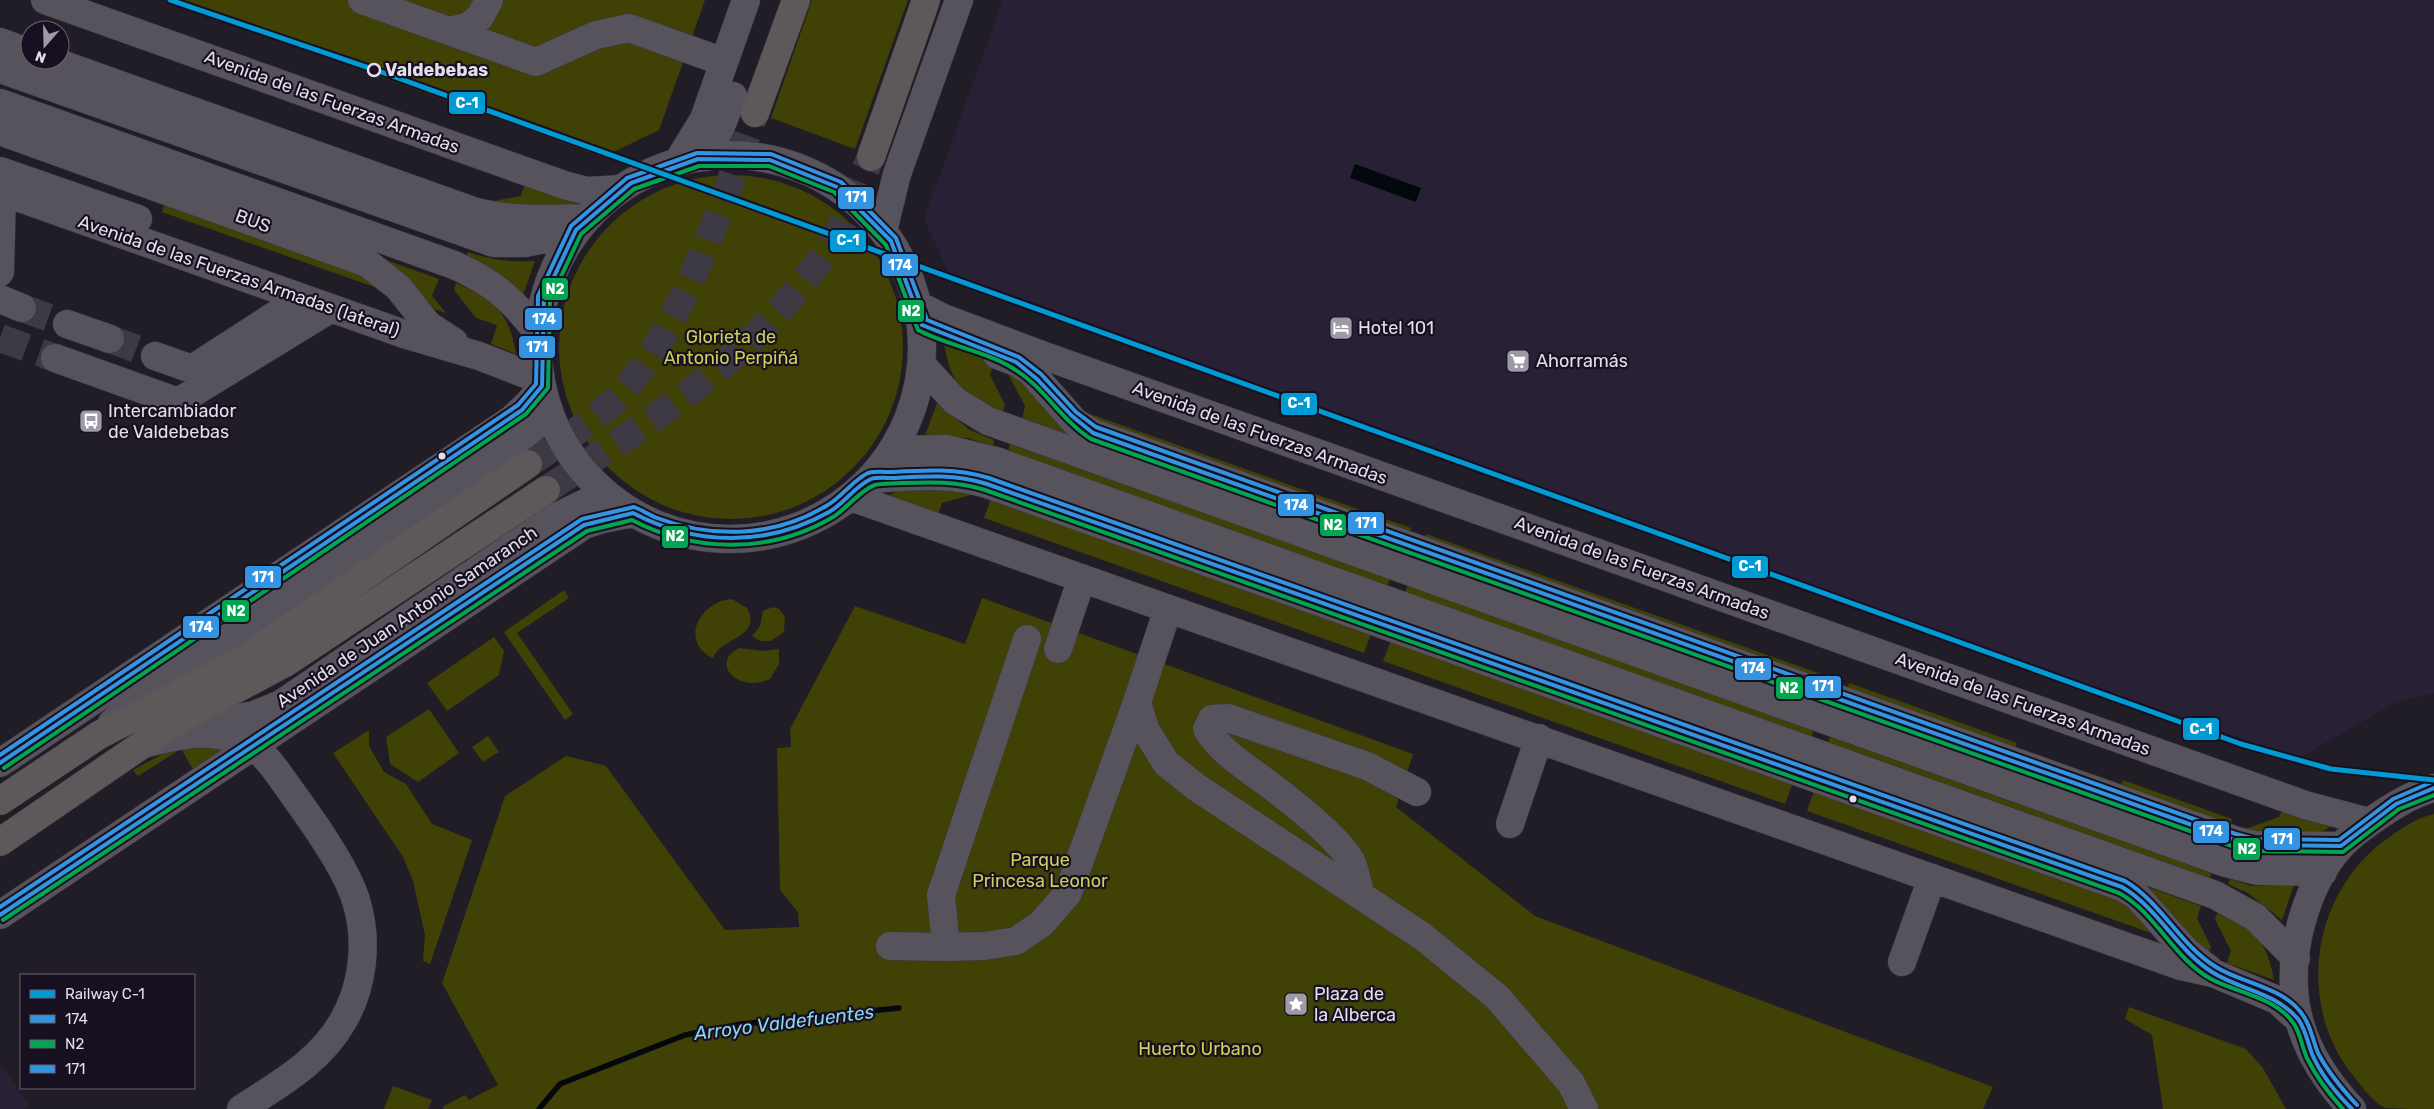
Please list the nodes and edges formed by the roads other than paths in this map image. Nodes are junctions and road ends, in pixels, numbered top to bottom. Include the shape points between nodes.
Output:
1 (45, 0) edge
2 (362, 0) edge
3 (489, 0) edge
4 (746, 0) edge
5 (766, 0) edge
6 (796, 0) edge
7 (926, 0) edge
8 (959, 0) edge
9 (449, 31) junction
10 (0, 42) edge
11 (20, 49) edge
12 (724, 62) junction
13 (70, 67) edge
14 (0, 69) edge
15 (0, 103) edge
16 (755, 113) tunnel mouth
17 (0, 131) edge
18 (0, 148) edge
19 (870, 156) tunnel mouth
20 (706, 157) junction
21 (677, 163) junction
22 (1, 185) edge
23 (621, 189) junction
24 (582, 225) junction
25 (883, 231) junction
26 (0, 272) edge
27 (302, 298) junction
28 (330, 308) junction
29 (920, 315) junction
30 (67, 324) tunnel mouth
31 (538, 333) junction
32 (110, 339) tunnel mouth
33 (155, 356) tunnel mouth
34 (479, 356) junction
35 (55, 358) tunnel mouth
36 (922, 365) junction
37 (544, 392) junction
38 (893, 450) junction
39 (528, 464) tunnel mouth
40 (871, 479) junction
41 (546, 490) tunnel mouth
42 (608, 496) junction
43 (851, 497) junction
44 (633, 513) junction
45 (1082, 578) junction
46 (1168, 609) junction
47 (1027, 639) dead end
48 (1058, 649) dead end
49 (1136, 702) junction
50 (99, 735) junction
51 (1539, 738) junction
52 (144, 744) junction
53 (252, 747) junction
54 (0, 763) edge
55 (2434, 788) edge
56 (1417, 792) dead end
57 (0, 801) edge
58 (2369, 822) junction
59 (1510, 824) dead end
60 (0, 842) edge
61 (2341, 846) junction
62 (2323, 872) junction
63 (1932, 878) junction
64 (1361, 896) junction
65 (0, 915) edge
66 (890, 946) dead end
67 (946, 947) junction
68 (2296, 958) junction
69 (1902, 962) dead end
70 (2213, 973) junction
71 (2300, 1020) junction
72 (241, 1109) edge
73 (1584, 1109) edge
74 (2352, 1109) edge

1 - 23 street, Avenida de las Fuerzas Armadas via 564,185 587,191
2 - 9 street
3 - 9 street via 480,17 467,27
4 - 12 street
5 - 20 street via 724,120
6 - 16 main road
7 - 19 main road
8 - 25 street via 897,174
9 - 12 street via 536,62 596,36 629,28
10 - 11 street
12 - 21 street via 701,124
13 - 24 street via 473,211 522,220
14 - 24 street via 494,243 525,243
15 - 31 street via 454,265 502,292
17 - 34 street, BUS via 367,263 398,286 428,325
18 - 22 street via 142,208
20 - 21 street
20 - 25 street via 751,156 801,169 852,199
21 - 23 street via 648,173
22 - 26 street
22 - 27 street, Avenida de las Fuerzas Armadas (lateral)
23 - 24 street
24 - 31 street via 564,251 549,283
25 - 29 street via 901,259
27 - 28 street, Avenida de las Fuerzas Armadas (lateral)
27 - 33 street via 192,369
28 - 34 street, Avenida de las Fuerzas Armadas (lateral)
28 - 35 street via 178,402
29 - 36 street
29 - 58 street, Avenida de las Fuerzas Armadas via 941,317 2305,805
29 - 61 street via 1030,371 1075,422 1093,433 2234,840 2254,845
30 - 32 street
31 - 37 street
34 - 37 street
36 - 38 street via 913,409
36 - 62 street via 955,401 988,421 2226,863 2257,871
37 - 42 street via 574,459
37 - 50 street via 538,423 524,436 152,688
37 - 54 street via 512,418
38 - 40 street
38 - 68 street via 947,449 996,461 2178,882 2230,901 2256,917
39 - 50 main road via 238,663
40 - 43 street
40 - 70 street via 940,475 987,484 2122,887 2136,895 2187,952
41 - 52 main road, Avenida de Juan Antonio Samaranch via 285,663 204,704
42 - 44 street
42 - 52 street, Avenida de Juan Antonio Samaranch via 556,517 281,704 254,715 193,727
43 - 44 street via 802,526 754,538 696,536 654,524
43 - 45 street
44 - 53 street via 584,526
45 - 46 street
45 - 48 street
46 - 49 street
46 - 51 street
47 - 67 street via 941,895
49 - 64 street via 1145,730 1166,763 1196,787
49 - 67 street via 1068,893 1041,924 1016,941
50 - 57 main road
51 - 59 street
51 - 63 street
52 - 53 street via 206,732 221,734
52 - 60 main road, Avenida de Juan Antonio Samaranch
53 - 65 street
53 - 72 street via 270,764 301,806 348,880 357,905 362,964 354,998 330,1040 309,1064
55 - 58 street via 2414,793
56 - 64 street via 1367,766 1228,718 1212,719 1207,729 1214,741 1321,827 1346,856 1351,862
58 - 61 street
61 - 62 street
62 - 68 street via 2304,919
63 - 69 street
63 - 70 street via 2181,966
64 - 73 street via 1422,936 1497,997 1571,1083
66 - 67 street
68 - 71 street via 2294,988
70 - 71 street via 2277,1000
71 - 74 street via 2313,1056 2333,1089

